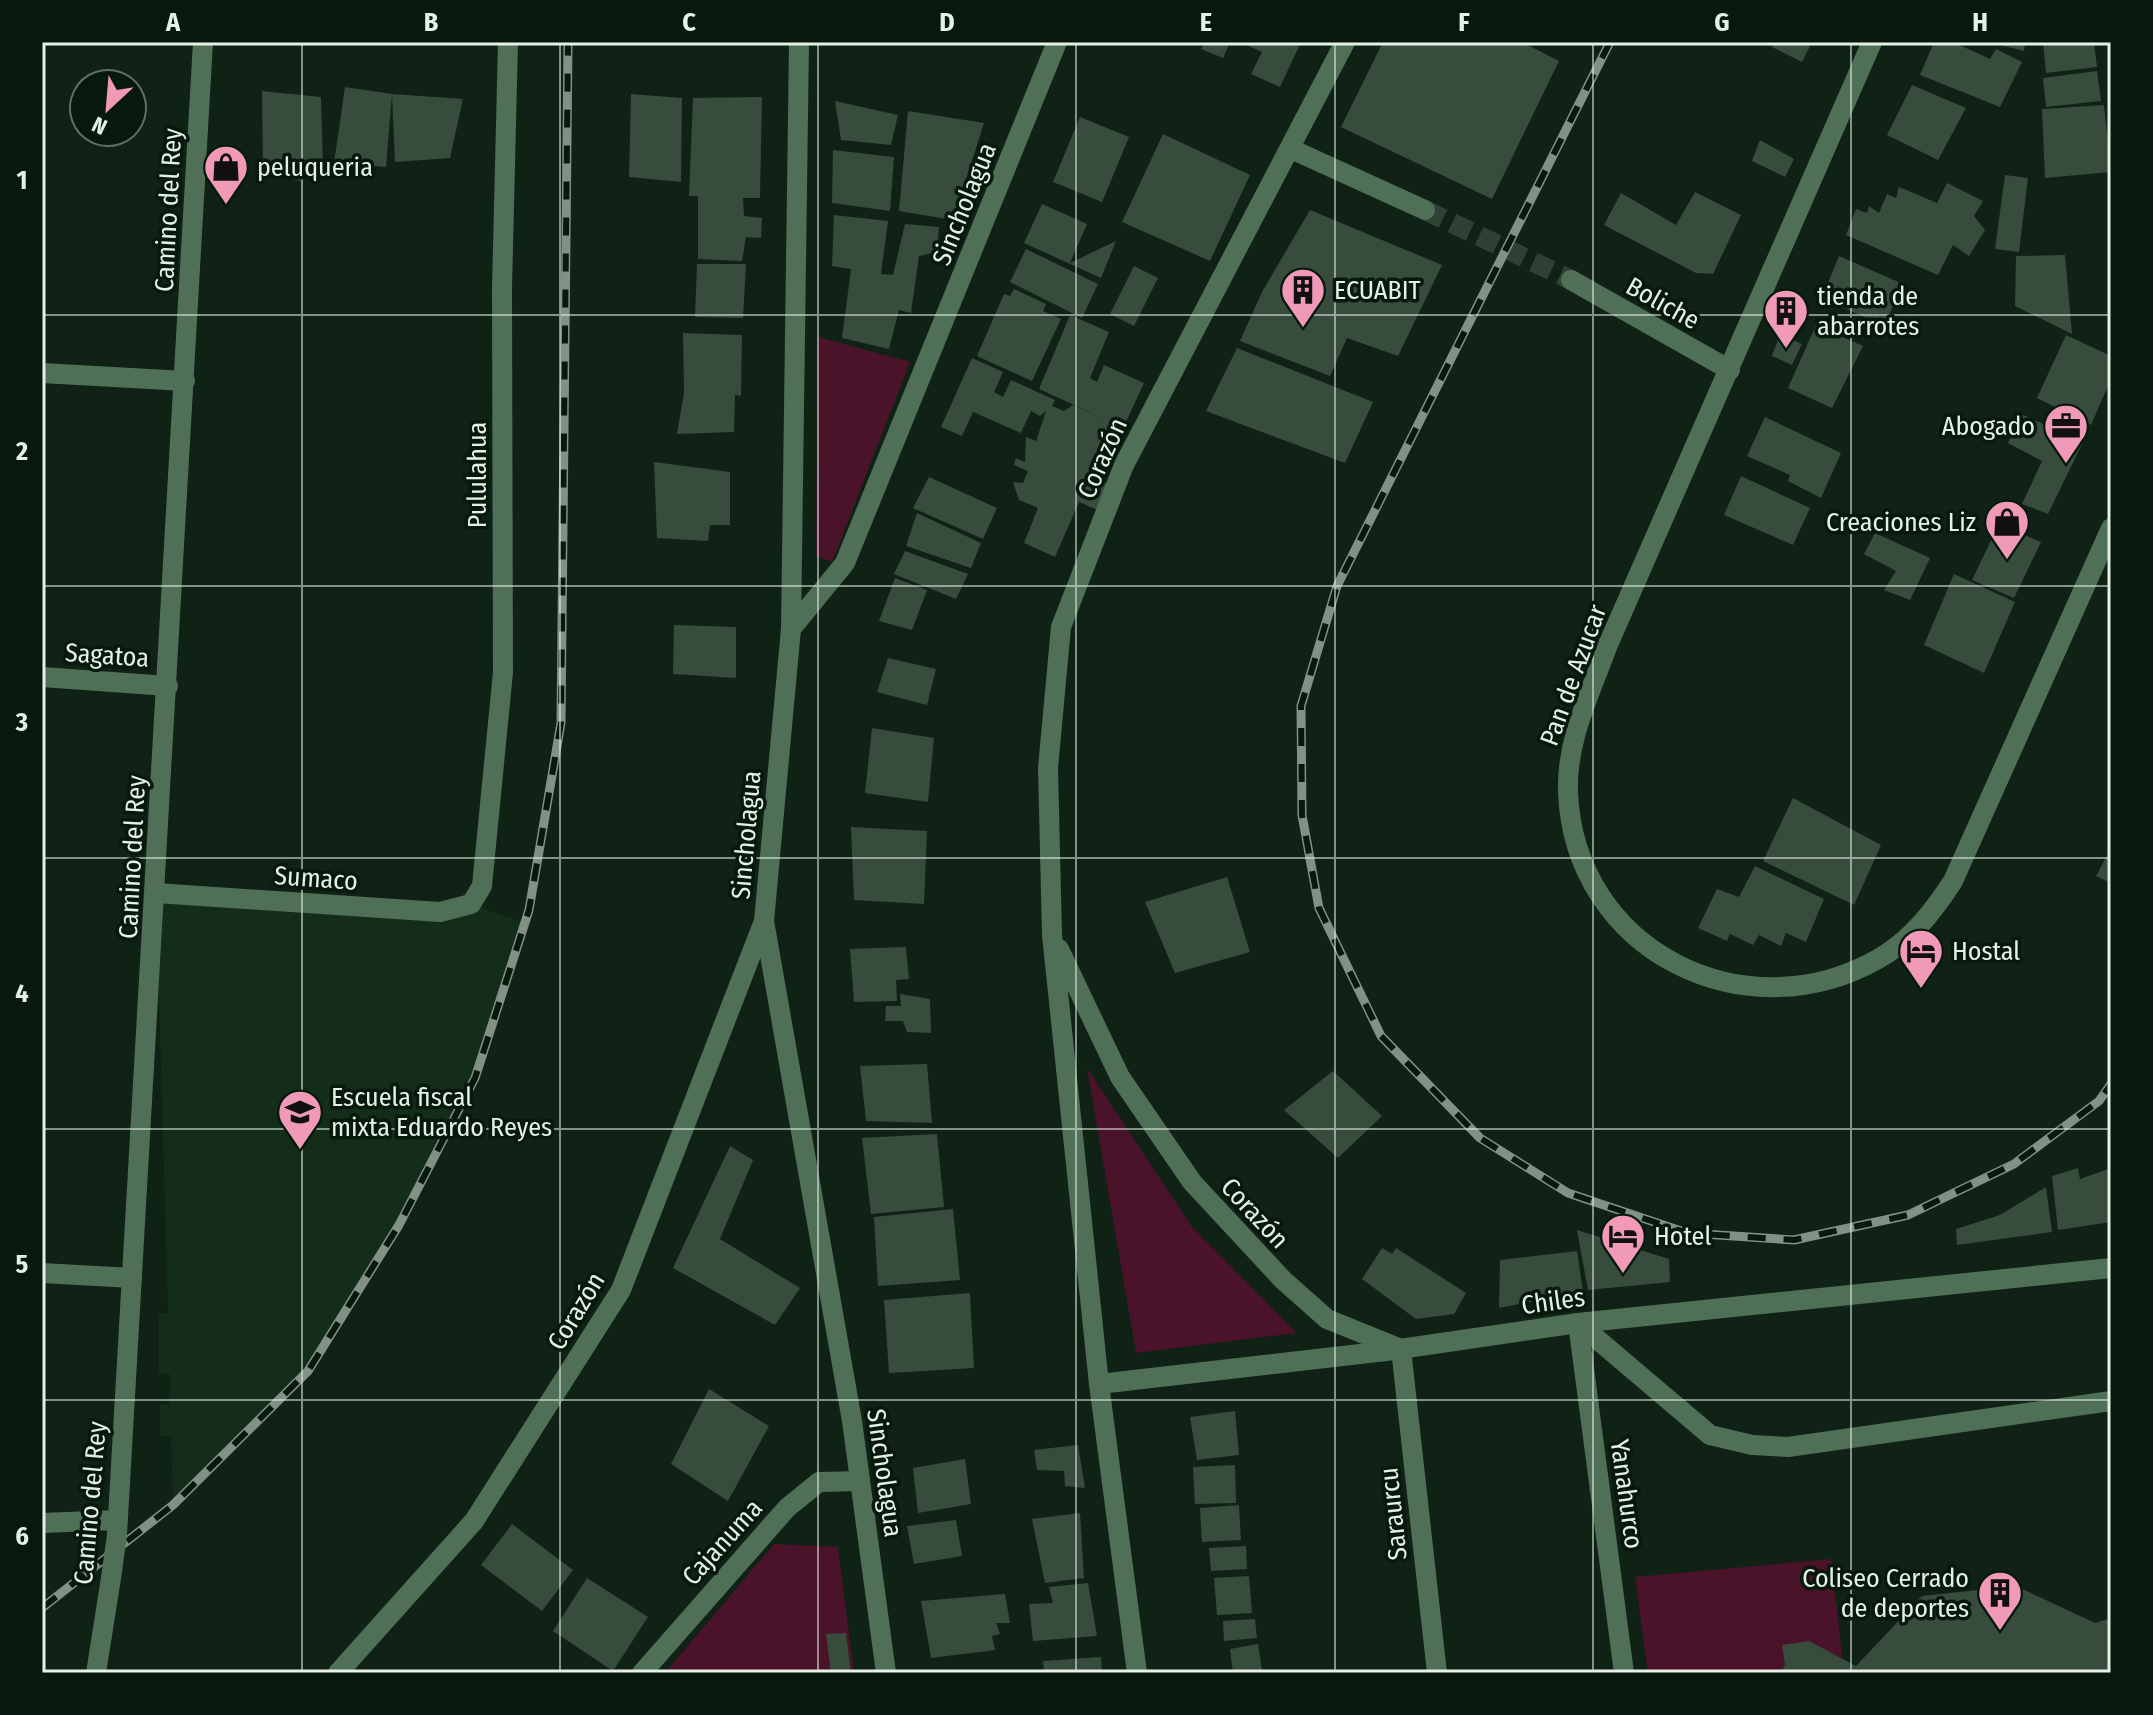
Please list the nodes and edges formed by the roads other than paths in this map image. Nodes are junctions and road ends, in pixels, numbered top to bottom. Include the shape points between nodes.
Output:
1 (203, 42) edge
2 (508, 42) edge
3 (799, 42) edge
4 (1345, 42) edge
5 (1872, 42) edge
6 (1054, 45) edge
7 (1291, 149) junction
8 (1425, 210) tunnel mouth
9 (1571, 280) tunnel mouth
10 (1730, 370) junction
11 (42, 373) edge
12 (185, 381) junction
13 (2111, 528) edge
14 (791, 629) junction
15 (42, 677) edge
16 (168, 686) junction
17 (156, 893) junction
18 (471, 904) joint
19 (764, 921) junction
20 (1052, 935) junction
21 (2111, 1268) edge
22 (42, 1273) edge
23 (132, 1278) junction
24 (1578, 1323) junction
25 (1401, 1349) junction
26 (1099, 1384) junction
27 (2111, 1401) edge
28 (860, 1481) junction
29 (42, 1523) edge
30 (117, 1527) junction
31 (96, 1673) edge
32 (338, 1673) edge
33 (642, 1673) edge
34 (886, 1673) edge
35 (1137, 1673) edge
36 (1437, 1673) edge
37 (1624, 1673) edge

1 - 12 street, Camino del Rey
2 - 18 street, Pululahua via 502,288 503,672 482,886
3 - 14 street
4 - 7 street, Corazón
5 - 10 street, Pan de Azucar
6 - 14 street, Sincholagua via 845,563
7 - 8 street
7 - 20 street, Corazón via 1124,465 1061,627 1048,768
9 - 10 street, Boliche
10 - 13 street, Pan de Azucar via 1607,647 1571,743 1568,768 1570,818 1601,897 1639,940 1692,972 1746,987 1802,987 1881,958 1922,924 1953,881
11 - 12 street
12 - 16 street, Camino del Rey
14 - 19 street, Sincholagua
15 - 16 street, Sagatoa
16 - 17 street, Camino del Rey
17 - 18 street, Sumaco via 440,912
17 - 23 street, Camino del Rey
19 - 28 street, Sincholagua
19 - 32 street, Corazón via 621,1290 474,1521
20 - 25 street, Corazón via 1120,1077 1192,1182 1327,1319
20 - 26 street, Corazón
21 - 24 street, Chiles
22 - 23 street
23 - 30 street, Camino del Rey
24 - 25 street, Chiles
24 - 27 street via 1710,1435 1752,1445 1788,1447
24 - 37 street, Yanahurco
25 - 26 street, Chiles
25 - 36 street, Saraurcu
26 - 35 street, Corazón
28 - 33 street, Cajanuma via 819,1482 787,1508
28 - 34 street, Sincholagua
29 - 30 street
30 - 31 street, Camino del Rey, bridge

